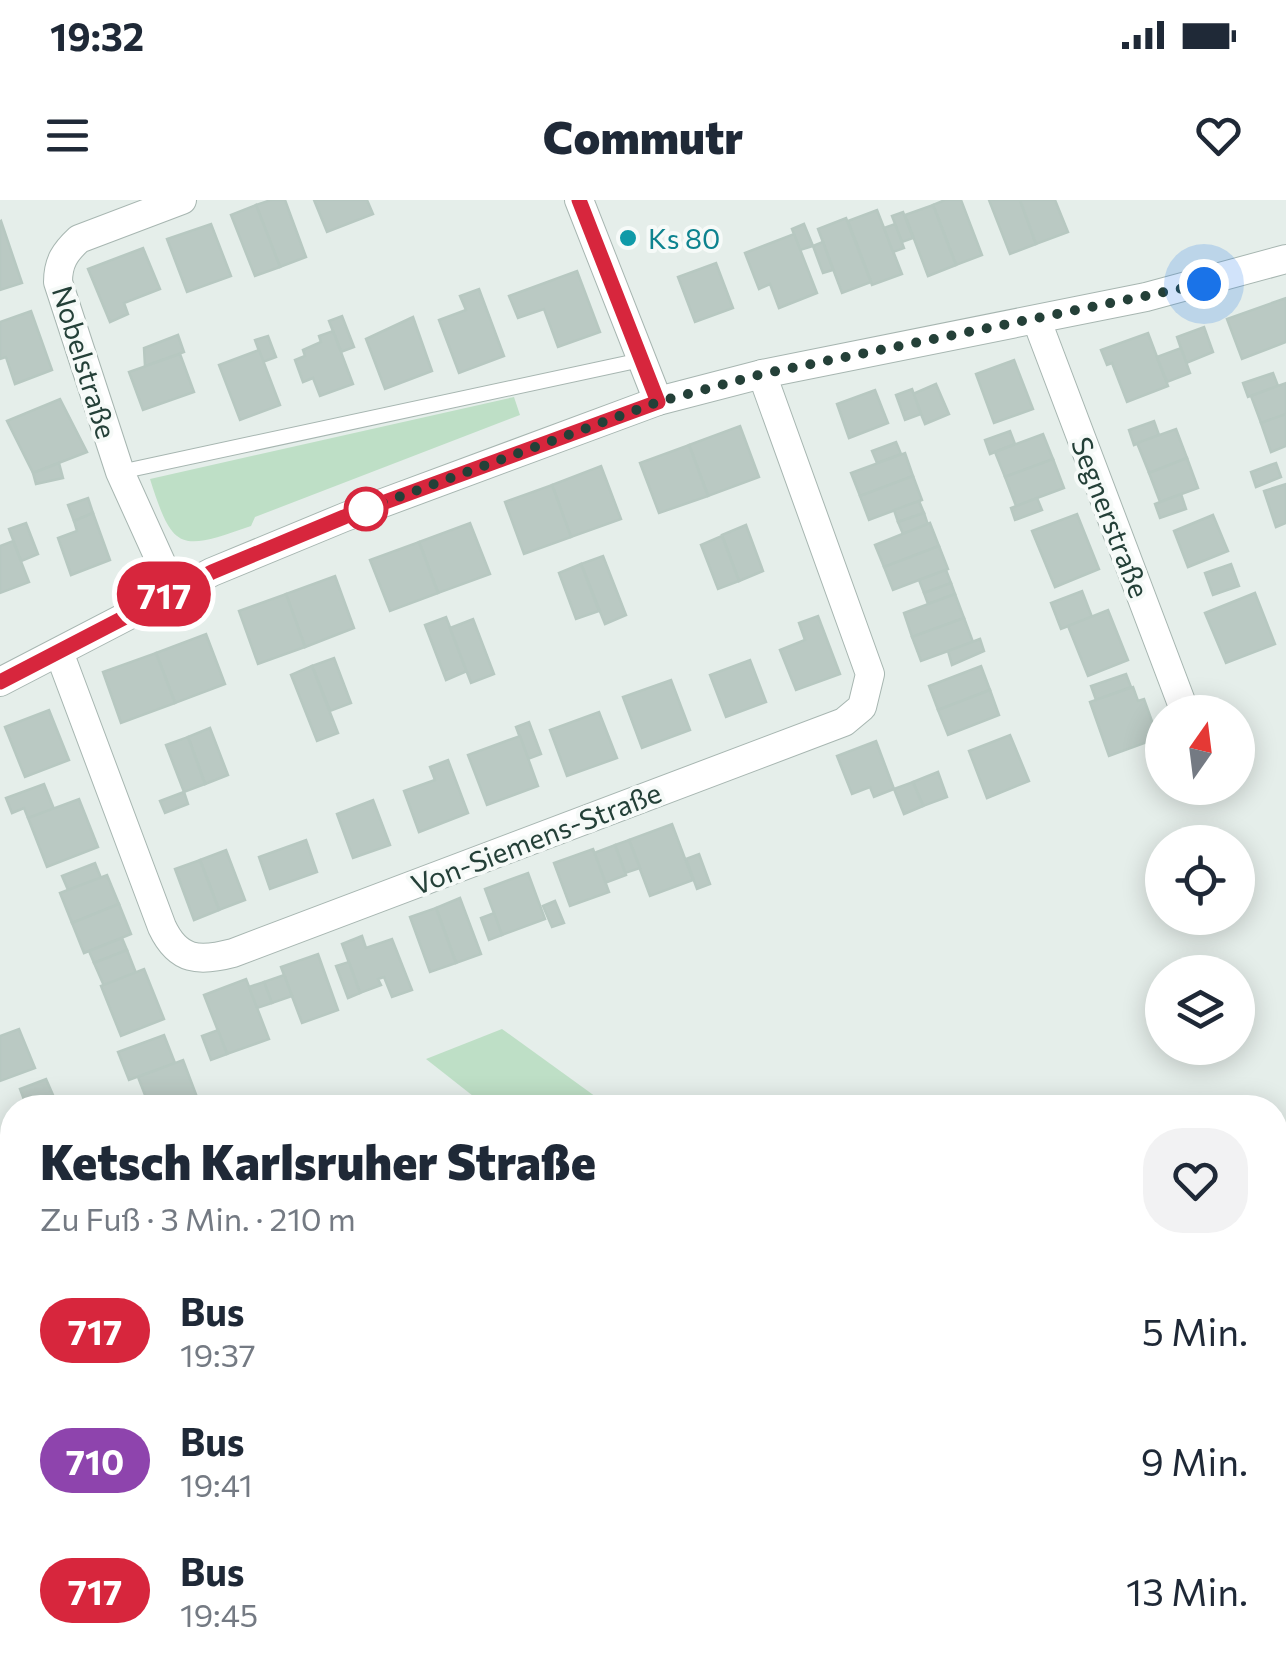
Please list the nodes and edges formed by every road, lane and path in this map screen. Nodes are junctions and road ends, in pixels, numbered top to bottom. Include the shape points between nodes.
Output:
1 (182, 200) edge
2 (580, 200) edge
3 (1286, 259) edge
4 (1037, 321) junction
5 (641, 360) junction
6 (762, 374) junction
7 (658, 402) junction
8 (120, 472) junction
9 (174, 589) junction
10 (59, 652) junction
11 (0, 682) edge
12 (1179, 695) edge

1 - 8 street, Nobelstraße via 79,239 58,267
2 - 5 street
3 - 4 street
4 - 6 street
4 - 12 street, Segnerstraße
5 - 7 street
5 - 8 lane
6 - 7 street
6 - 10 street, Von-Siemens-Straße via 870,674 862,707 844,722 232,953 197,960 180,954 162,927
7 - 9 street via 344,517
8 - 9 street, Nobelstraße
9 - 10 street
10 - 11 street

